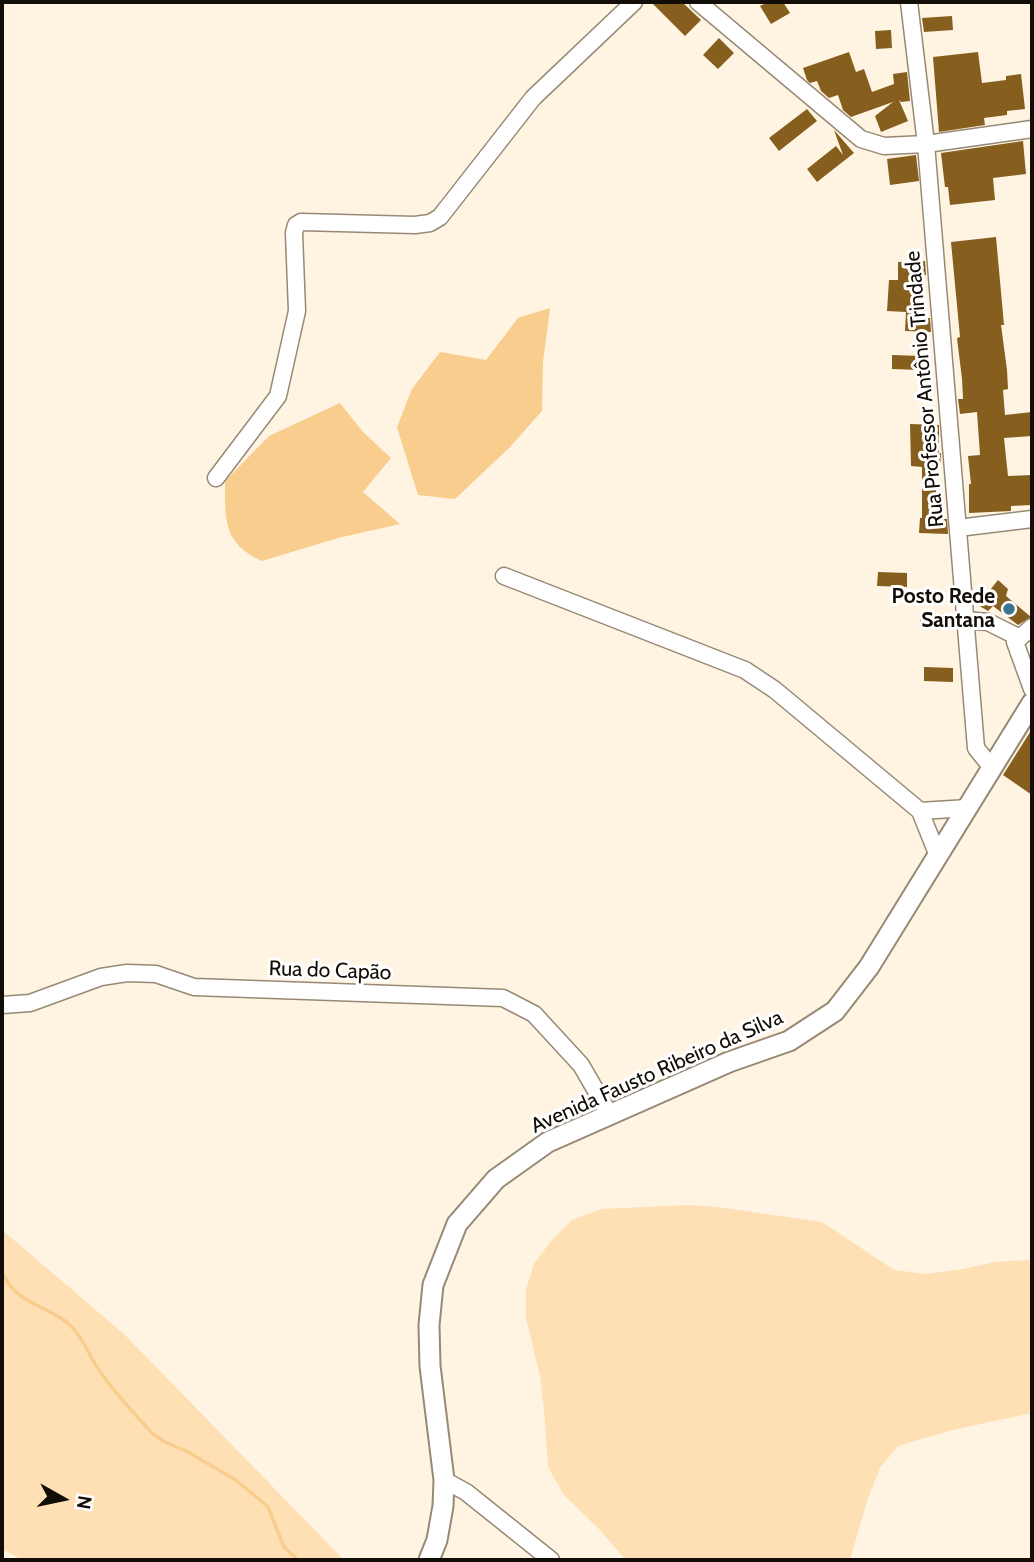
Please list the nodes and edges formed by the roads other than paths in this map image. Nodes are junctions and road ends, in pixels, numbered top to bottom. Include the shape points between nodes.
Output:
1 (634, 2) edge
2 (698, 2) edge
3 (909, 2) edge
4 (1032, 129) edge
5 (926, 144) junction
6 (216, 478) dead end
7 (1032, 519) edge
8 (958, 528) junction
9 (504, 576) dead end
10 (965, 620) junction
11 (1026, 632) edge
12 (1032, 689) edge
13 (1030, 712) edge
14 (992, 768) junction
15 (968, 808) junction
16 (920, 811) junction
17 (939, 856) junction
18 (2, 1005) edge
19 (610, 1115) junction
20 (444, 1480) junction
21 (429, 1560) edge
22 (551, 1560) edge

1 - 6 street via 533,98 440,217 415,225 296,225 297,311 278,396
2 - 5 street via 862,139 884,146
3 - 5 street, Rua Professor Antônio Trindade
4 - 5 street
5 - 8 street, Rua Professor Antônio Trindade
7 - 8 street
8 - 10 street, Rua Professor Antônio Trindade
9 - 16 street via 746,670
10 - 11 street
10 - 14 street, Rua Professor Antônio Trindade via 976,748
11 - 12 street via 1015,642
13 - 14 main road, Avenida Fausto Ribeiro da Silva
14 - 15 main road, Avenida Fausto Ribeiro da Silva
15 - 16 street
15 - 17 main road, Avenida Fausto Ribeiro da Silva
16 - 17 street
17 - 19 main road, Avenida Fausto Ribeiro da Silva via 869,968 835,1011 789,1041 729,1062
18 - 19 street, Rua do Capão via 30,1003 101,977 127,973 156,974 194,986 503,998 534,1014 581,1065
19 - 20 main road, Avenida Fausto Ribeiro da Silva via 548,1142 496,1178 457,1224 433,1284 429,1325
20 - 21 main road, Avenida Fausto Ribeiro da Silva via 437,1540
20 - 22 street via 466,1492

